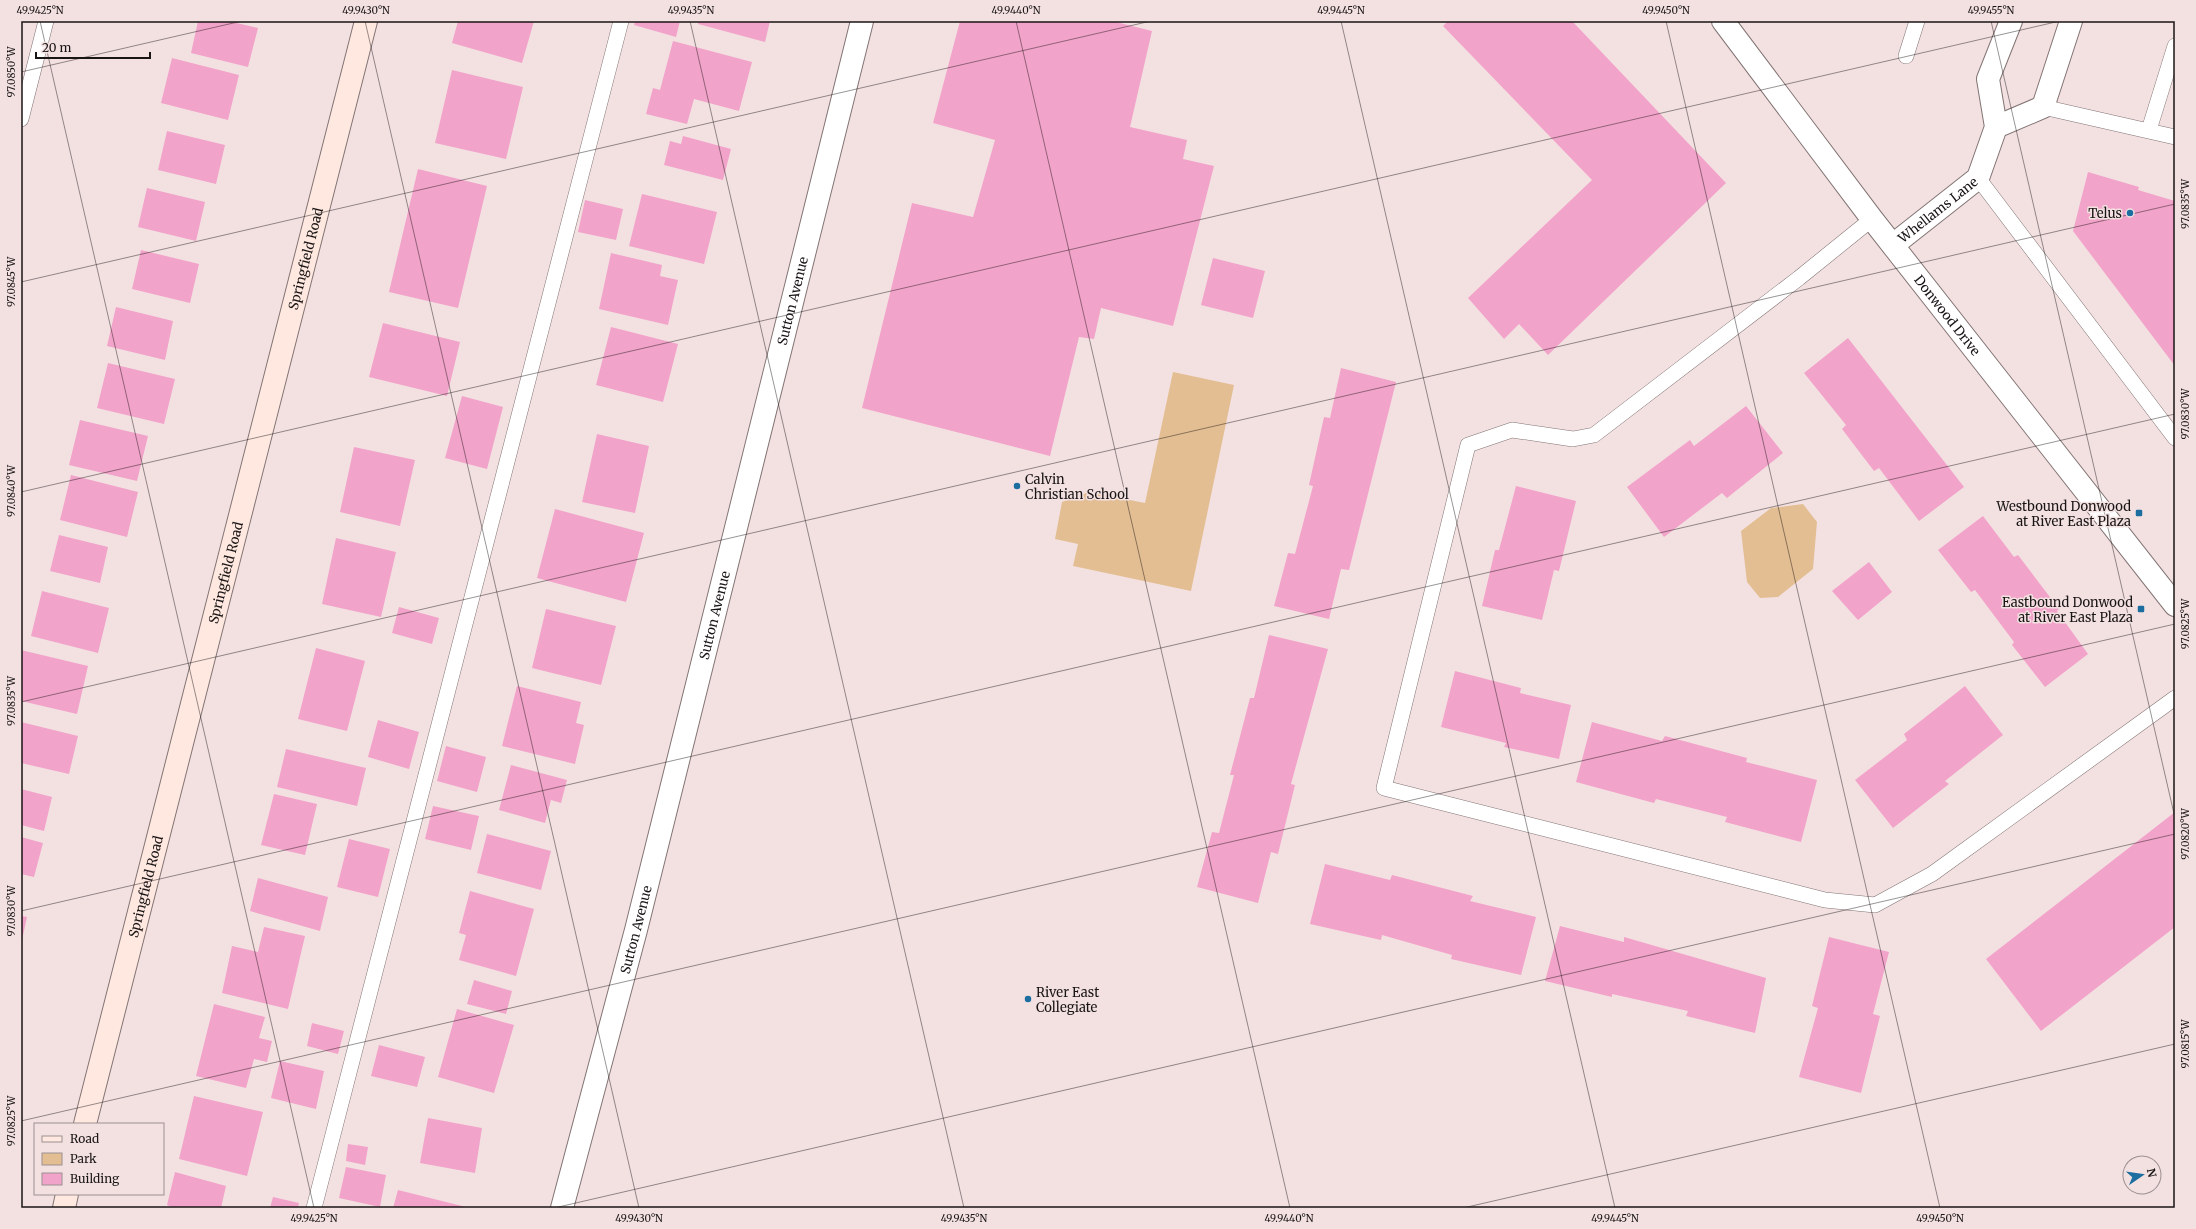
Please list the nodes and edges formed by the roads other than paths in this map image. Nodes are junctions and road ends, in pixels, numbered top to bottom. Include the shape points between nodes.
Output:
1 (46, 21) edge
2 (366, 21) edge
3 (621, 21) edge
4 (862, 21) edge
5 (1723, 21) edge
6 (1918, 21) edge
7 (2011, 21) edge
8 (2072, 21) edge
9 (2175, 46) edge
10 (1906, 56) dead end
11 (2044, 107) junction
12 (21, 119) edge
13 (1996, 127) junction
14 (2149, 130) junction
15 (2175, 137) edge
16 (1978, 178) junction
17 (1872, 219) junction
18 (1893, 245) junction
19 (2175, 438) edge
20 (2175, 606) edge
21 (2175, 698) edge
22 (85, 1123) edge
23 (67, 1195) edge
24 (64, 1208) edge
25 (314, 1208) edge
26 (562, 1208) edge

1 - 12 lane
2 - 22 street, Springfield Road
3 - 25 lane
4 - 26 street, Sutton Avenue via 636,930
5 - 17 street, Donwood Drive via 1835,166
6 - 10 lane
7 - 13 street, Whellams Lane via 1988,79
8 - 11 street
9 - 14 lane
11 - 13 street
11 - 14 lane
13 - 16 street, Whellams Lane
14 - 15 lane
16 - 18 street, Whellams Lane
16 - 19 lane
17 - 18 street, Donwood Drive
17 - 21 lane via 1594,435 1573,439 1512,430 1468,445 1384,788 1825,900 1875,906 1932,874
18 - 20 street, Donwood Drive
23 - 24 street

